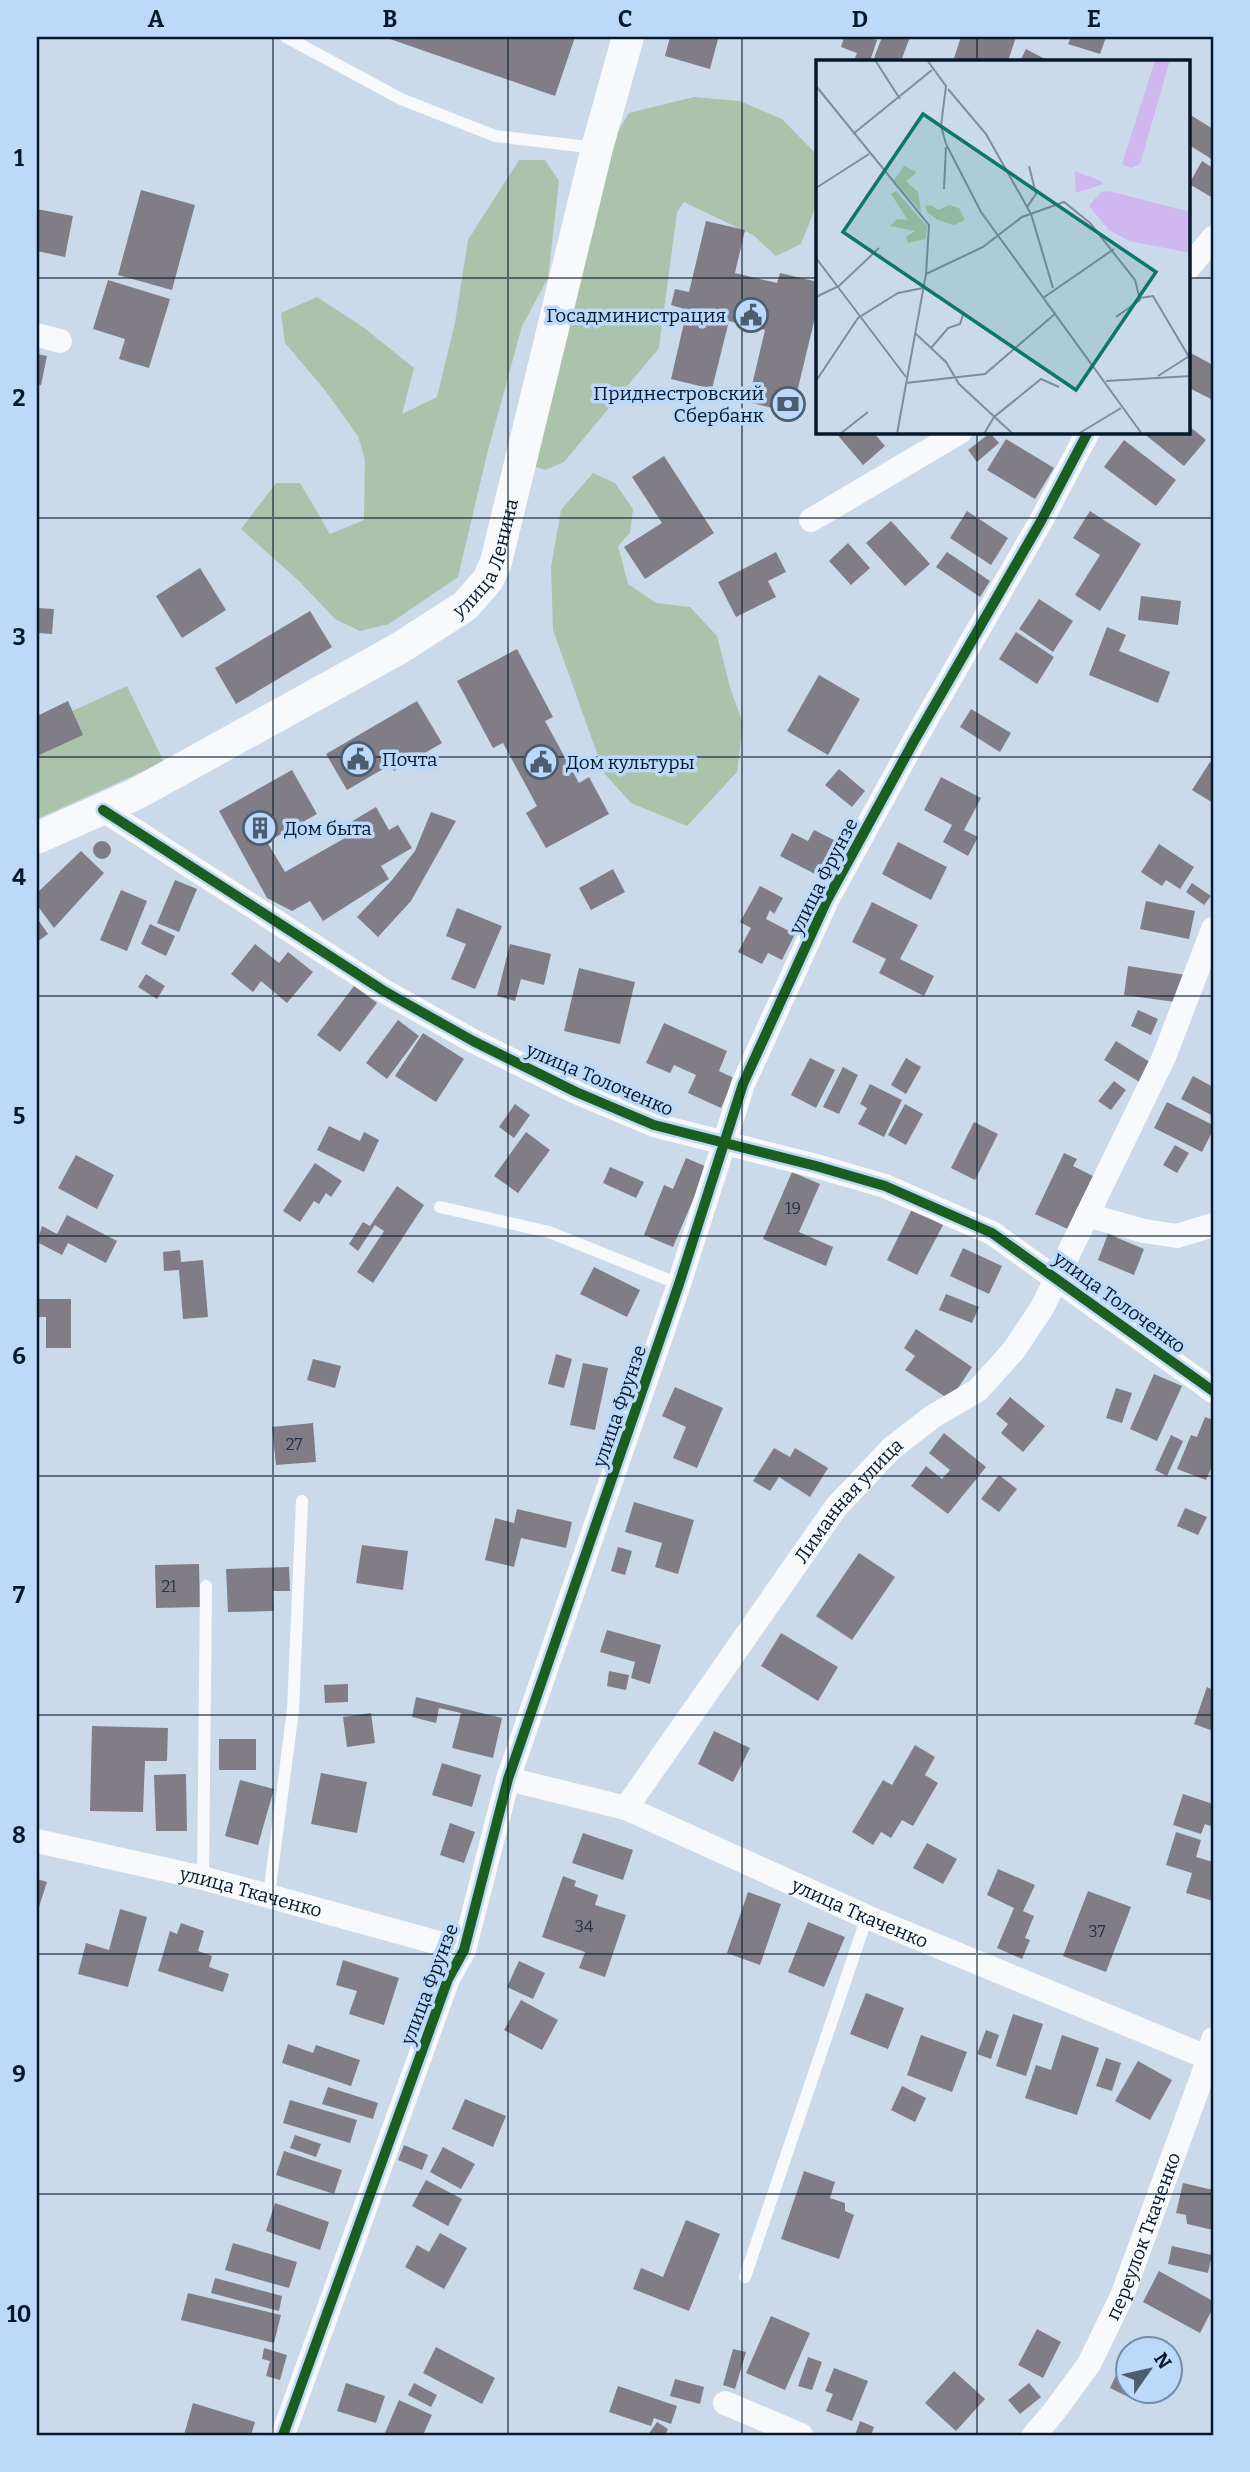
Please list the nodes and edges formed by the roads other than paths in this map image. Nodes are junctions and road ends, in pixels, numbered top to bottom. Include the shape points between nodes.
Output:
1 (286, 37) edge
2 (628, 37) edge
3 (597, 148) junction
4 (1213, 238) edge
5 (1190, 266) edge
6 (957, 434) edge
7 (1087, 434) edge
8 (811, 520) dead end
9 (103, 810) junction
10 (37, 838) edge
11 (1213, 929) edge
12 (724, 1142) junction
13 (440, 1207) dead end
14 (1087, 1216) junction
15 (1213, 1225) edge
16 (1058, 1279) junction
17 (679, 1284) junction
18 (1213, 1391) edge
19 (302, 1502) dead end
20 (206, 1586) dead end
21 (508, 1779) junction
22 (626, 1808) junction
23 (37, 1841) edge
24 (203, 1878) junction
25 (268, 1895) junction
26 (867, 1917) junction
27 (464, 1950) junction
28 (1212, 2054) edge
29 (745, 2277) dead end
30 (724, 2403) dead end
31 (283, 2435) edge
32 (801, 2435) edge
33 (1034, 2435) edge

1 - 3 lane via 401,99 495,136
2 - 3 street, улица Ленина
3 - 9 street, улица Ленина via 496,562 479,593 398,649
4 - 5 street
6 - 8 street
7 - 12 street, улица Фрунзе via 827,900 743,1084
9 - 10 street, улица Ленина
9 - 12 street, улица Толоченко via 384,990 473,1041 654,1125
11 - 14 street, Лиманная улица via 1164,1058
12 - 16 street, улица Толоченко via 885,1186 992,1233
12 - 17 street, улица Фрунзе
13 - 17 lane via 549,1232
14 - 15 street via 1177,1236
14 - 16 street, Лиманная улица
16 - 18 street, улица Толоченко
16 - 22 street, Лиманная улица via 1014,1350 978,1390 892,1447 836,1507
17 - 21 street, улица Фрунзе
19 - 25 lane via 293,1710
20 - 24 lane
21 - 22 street, улица Ткаченко
21 - 27 street, улица Фрунзе
22 - 26 street, улица Ткаченко
23 - 24 street, улица Ткаченко
24 - 25 street, улица Ткаченко
25 - 27 street, улица Ткаченко
26 - 28 street, улица Ткаченко
26 - 29 lane
27 - 31 street, улица Фрунзе via 448,1979
28 - 33 street, переулок Ткаченко via 1122,2296 1088,2364
30 - 32 street

